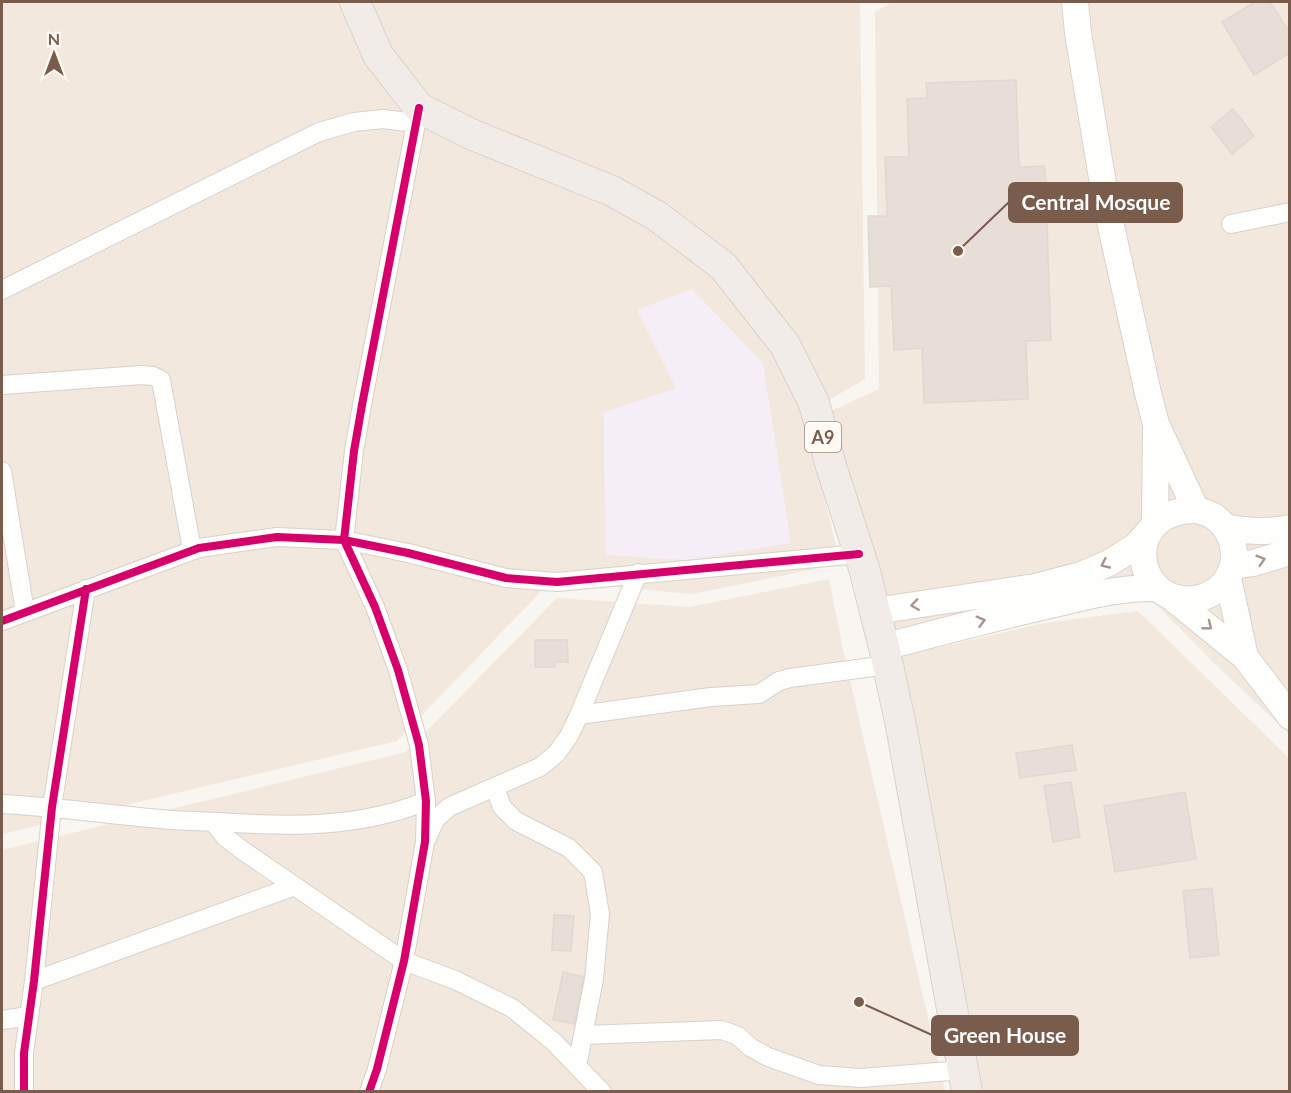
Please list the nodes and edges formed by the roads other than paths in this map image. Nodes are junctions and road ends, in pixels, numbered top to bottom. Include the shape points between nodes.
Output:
1 (355, 2) edge
2 (1075, 2) edge
3 (418, 116) junction
4 (1290, 212) edge
5 (1231, 224) dead end
6 (2, 290) edge
7 (2, 385) edge
8 (1156, 424) junction
9 (2, 471) edge
10 (1196, 510) junction
11 (1153, 526) junction
12 (1225, 527) junction
13 (1290, 528) edge
14 (344, 540) junction
15 (192, 550) junction
16 (1290, 552) edge
17 (859, 554) junction
18 (1230, 572) junction
19 (638, 573) junction
20 (86, 589) junction
21 (1164, 592) junction
22 (875, 611) junction
23 (25, 612) junction
24 (2, 621) edge
25 (886, 656) junction
26 (1245, 657) junction
27 (579, 715) junction
28 (1290, 717) edge
29 (495, 787) junction
30 (426, 801) junction
31 (2, 804) edge
32 (51, 807) junction
33 (213, 822) junction
34 (424, 842) junction
35 (295, 886) junction
36 (404, 961) junction
37 (34, 981) junction
38 (29, 1016) junction
39 (2, 1020) edge
40 (583, 1035) junction
41 (577, 1066) junction
42 (965, 1081) edge
43 (24, 1092) edge
44 (369, 1092) edge
45 (602, 1092) edge

1 - 3 highway, A9 via 378,55
2 - 8 main road via 1107,208
3 - 6 street via 354,122 319,132
3 - 14 street via 362,405
3 - 17 highway, A9 via 612,191 657,216 723,266 785,345 814,403
4 - 5 street
7 - 15 street via 142,375 160,380
8 - 10 main road
8 - 11 main road
9 - 23 street
10 - 11 main road via 1167,514
10 - 12 main road via 1212,515
11 - 21 main road via 1144,544 1143,560 1148,575
11 -> 22 main road via 1136,546 1081,574 1035,587
12 - 13 main road via 1249,532
12 - 18 main road via 1234,552
14 - 15 street via 277,537
14 - 19 street via 506,578 558,582
14 - 30 street via 398,670 419,745
15 - 20 street
18 -> 16 main road
17 - 19 street
17 - 22 highway, A9
18 - 21 main road via 1216,591 1202,598 1186,600
18 - 26 main road
19 - 27 street
20 - 23 street
20 - 32 street
25 -> 21 main road via 1002,616 1115,590
21 -> 26 main road
22 - 25 highway, A9
23 - 24 street
25 - 27 street via 779,681 759,694
25 - 42 highway, A9
26 - 28 main road
27 - 29 street via 556,754 540,767
29 - 34 street via 448,807 435,820
29 - 40 street via 502,807 516,821 569,848 593,872 600,914 594,979
30 - 33 street via 399,812 349,821 273,825
30 - 34 street
31 - 32 street
32 - 33 street
32 - 37 street
33 - 35 street via 225,837
34 - 36 street
35 - 36 street
35 - 37 street
36 - 41 street via 512,1008
36 - 44 street
37 - 38 street
38 - 39 street
38 - 43 street
40 - 41 street
40 - 42 street via 722,1030 768,1057 819,1075
41 - 45 street

